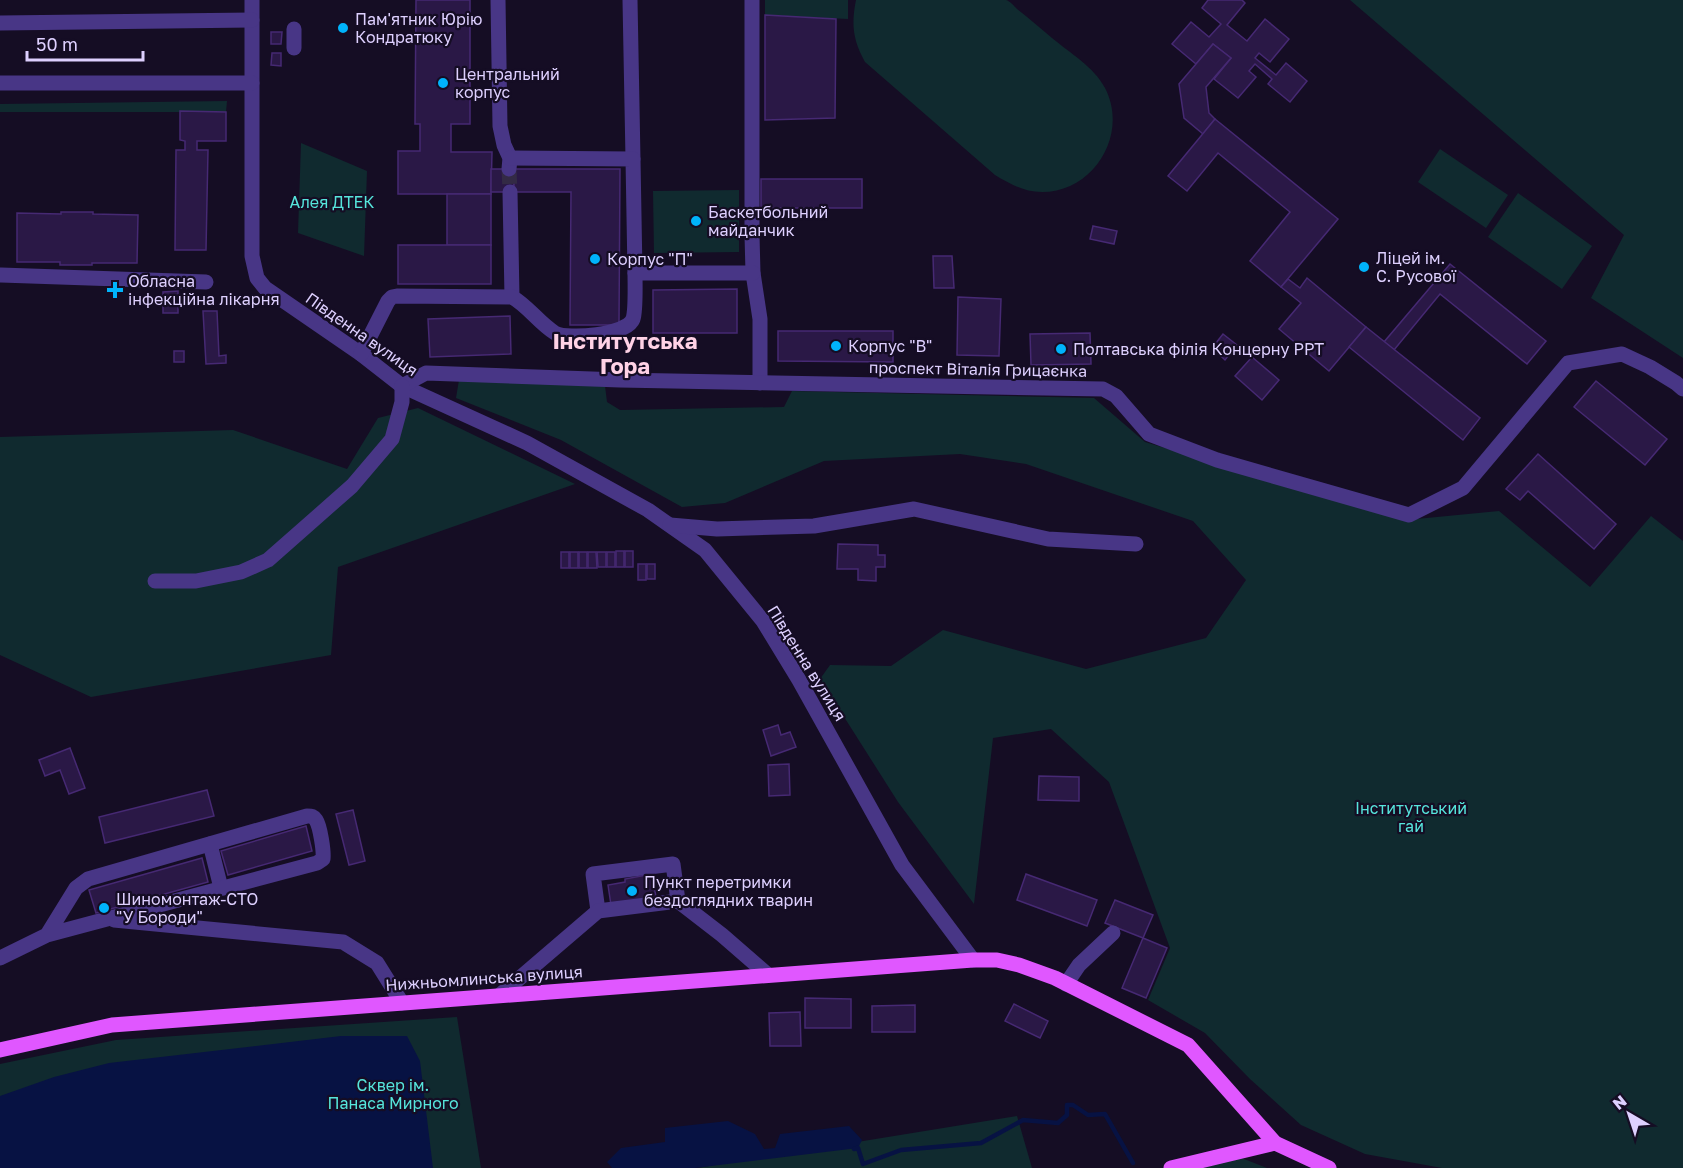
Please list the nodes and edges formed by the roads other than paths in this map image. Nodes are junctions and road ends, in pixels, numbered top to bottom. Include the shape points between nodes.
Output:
1 (252, 0) edge
2 (498, 0) edge
3 (630, 0) edge
4 (752, 0) edge
5 (252, 20) junction
6 (0, 23) edge
7 (294, 29) dead end
8 (294, 48) dead end
9 (0, 83) edge
10 (252, 83) junction
11 (633, 159) junction
12 (510, 192) tunnel mouth
13 (635, 273) junction
14 (753, 273) junction
15 (1, 275) edge
16 (206, 282) dead end
17 (512, 297) junction
18 (361, 354) junction
19 (760, 383) junction
20 (402, 386) junction
21 (1683, 389) edge
22 (670, 525) junction
23 (1136, 544) dead end
24 (154, 581) dead end
25 (210, 844) junction
26 (221, 888) junction
27 (678, 901) junction
28 (598, 911) junction
29 (108, 919) junction
30 (1113, 933) dead end
31 (47, 935) junction
32 (0, 958) edge
33 (973, 960) junction
34 (768, 975) junction
35 (1066, 984) junction
36 (500, 995) junction
37 (402, 1003) junction
38 (0, 1050) edge
39 (1275, 1143) junction
40 (1171, 1168) edge
41 (1327, 1168) edge

1 - 5 street
2 - 11 street via 501,126 510,163
3 - 11 street
4 - 14 street
5 - 6 street
5 - 10 street
7 - 8 street
9 - 10 street
10 - 18 street, Південна вулиця via 252,256 257,278 265,288
11 - 13 street
12 - 17 street
13 - 14 street
13 - 17 street via 633,318 620,330 561,336
14 - 19 street via 760,319
15 - 16 street
17 - 18 street via 392,297
18 - 20 street, Південна вулиця
19 - 20 street, проспект Віталія Грицаєнка via 426,373
19 - 21 street, проспект Віталія Грицаєнка via 1103,389 1116,396 1149,434 1217,460 1409,515 1463,488 1568,363 1622,354
20 - 22 street, Південна вулиця via 527,443
20 - 24 street via 392,440 352,486 268,560 241,572 196,580
22 - 23 street via 717,529 814,526 914,509 1048,539
22 - 33 street, Південна вулиця via 705,550 762,621 902,865
25 - 26 street
25 - 26 street via 307,816 316,820 323,859
25 - 31 street via 88,879 76,888
26 - 29 street
27 - 28 street
27 - 28 street via 673,864 593,874
27 - 34 street
28 - 36 street
29 - 31 street
29 - 37 street via 343,942 377,963
30 - 35 street via 1079,965
31 - 32 street
33 - 34 main road, Нижньомлинська вулиця
33 - 35 main road via 1019,965
34 - 36 main road, Нижньомлинська вулиця
35 - 39 main road via 1188,1045
36 - 37 main road, Нижньомлинська вулиця
37 - 38 main road, Нижньомлинська вулиця via 112,1025
39 - 40 main road
39 - 41 main road

